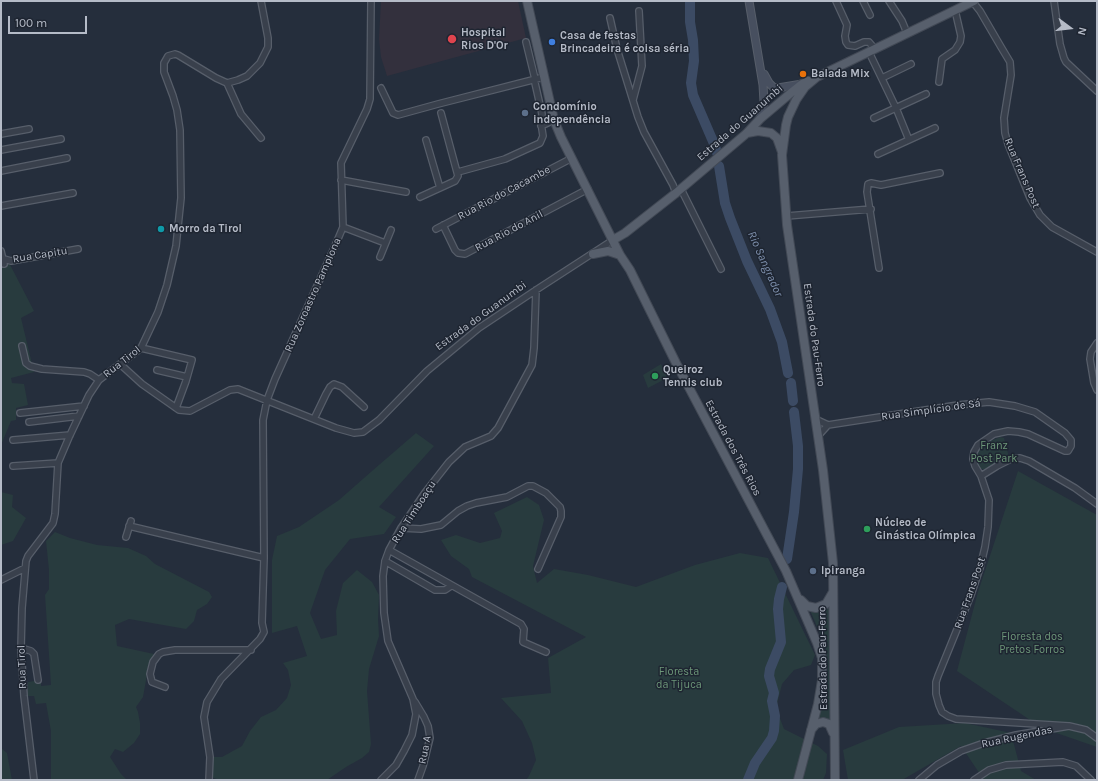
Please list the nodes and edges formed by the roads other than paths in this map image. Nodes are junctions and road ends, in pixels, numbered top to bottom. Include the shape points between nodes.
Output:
1 (261, 1) edge
2 (371, 1) edge
3 (527, 1) edge
4 (749, 1) edge
5 (836, 1) edge
6 (863, 1) edge
7 (889, 1) edge
8 (973, 1) edge
9 (1054, 1) edge
10 (955, 10) junction
11 (639, 11) dead end
12 (870, 15) dead end
13 (610, 18) dead end
14 (907, 33) junction
15 (526, 42) dead end
16 (872, 50) junction
17 (760, 64) junction
18 (911, 64) dead end
19 (544, 77) junction
20 (817, 77) junction
21 (882, 78) junction
22 (535, 81) junction
23 (940, 82) dead end
24 (227, 83) junction
25 (802, 84) junction
26 (382, 88) dead end
27 (1097, 91) edge
28 (926, 94) dead end
29 (633, 100) junction
30 (896, 108) junction
31 (441, 113) dead end
32 (874, 118) dead end
33 (760, 119) junction
34 (554, 120) junction
35 (541, 126) junction
36 (935, 128) dead end
37 (29, 129) dead end
38 (1, 134) edge
39 (747, 134) junction
40 (261, 138) dead end
41 (61, 139) dead end
42 (426, 140) dead end
43 (909, 140) junction
44 (1, 150) edge
45 (878, 154) dead end
46 (782, 155) junction
47 (67, 158) dead end
48 (572, 158) junction
49 (1, 171) edge
50 (458, 172) junction
51 (940, 173) dead end
52 (341, 180) junction
53 (440, 188) junction
54 (588, 189) junction
55 (678, 191) junction
56 (406, 192) dead end
57 (73, 193) dead end
58 (420, 197) dead end
59 (1, 206) edge
60 (871, 209) junction
61 (786, 216) junction
62 (602, 218) junction
63 (443, 225) junction
64 (343, 227) junction
65 (436, 229) dead end
66 (391, 230) dead end
67 (625, 233) junction
68 (613, 240) junction
69 (385, 243) junction
70 (78, 249) dead end
71 (1, 251) edge
72 (1097, 252) edge
73 (593, 254) junction
74 (380, 257) dead end
75 (621, 257) junction
76 (3, 260) edge
77 (879, 268) dead end
78 (721, 269) dead end
79 (536, 290) junction
80 (1097, 344) edge
81 (22, 346) dead end
82 (141, 348) junction
83 (120, 364) junction
84 (157, 370) dead end
85 (187, 377) junction
86 (98, 380) junction
87 (1097, 390) edge
88 (267, 400) junction
89 (84, 406) junction
90 (176, 408) junction
91 (364, 408) dead end
92 (20, 413) dead end
93 (79, 416) junction
94 (314, 419) junction
95 (815, 419) junction
96 (29, 422) dead end
97 (828, 425) junction
98 (70, 435) junction
99 (818, 436) junction
100 (13, 440) dead end
101 (58, 463) junction
102 (13, 466) dead end
103 (981, 476) junction
104 (1097, 504) edge
105 (401, 528) junction
106 (126, 537) dead end
107 (389, 550) junction
108 (264, 558) junction
109 (385, 561) junction
110 (25, 568) junction
111 (538, 569) dead end
112 (1, 580) edge
113 (451, 586) junction
114 (833, 590) junction
115 (798, 597) junction
116 (21, 648) junction
117 (250, 650) junction
118 (546, 652) dead end
119 (38, 680) dead end
120 (164, 687) dead end
121 (413, 699) junction
122 (1069, 726) junction
123 (810, 730) junction
124 (835, 738) junction
125 (1097, 738) edge
126 (835, 778) edge
127 (34, 780) edge
128 (209, 780) edge
129 (382, 780) edge
130 (418, 780) edge
131 (798, 780) edge
132 (919, 780) edge
133 (974, 780) edge
134 (1091, 780) edge

1 - 24 street via 268,38 265,55 247,76
2 - 52 street, Rua Zoroastro Pamplona via 370,99 341,163
3 - 19 main road, Estrada dos Três Rios
4 - 17 street
5 - 16 street via 847,25 846,42 855,46 869,42
6 - 12 street
7 - 14 street
8 - 10 main road, Estrada do Pau-Ferro
8 - 72 street, Rua Frans Post via 1010,62 1011,75 1004,118 1005,133 1030,198 1040,215 1052,227
9 - 27 street via 1064,58
10 - 14 main road, Estrada do Pau-Ferro
10 - 23 street via 960,42 955,50 942,59
11 - 29 street via 642,66
13 - 29 street
14 - 16 main road, Estrada do Pau-Ferro
15 - 22 street
16 - 20 main road, Estrada do Pau-Ferro
16 - 21 street
17 - 25 street via 765,78 773,87
17 - 33 street via 764,97
18 - 21 street
19 - 22 street
19 - 34 main road, Estrada dos Três Rios
20 - 25 main road, Estrada do Guanumbi
20 - 46 main road, Estrada do Pau-Ferro via 801,92 791,110
21 - 30 street
22 - 26 street via 398,115 393,113
22 - 35 street via 542,114
24 - 40 street via 241,114
24 - 82 street, Rua Tirol via 175,54 168,56 164,63 164,72 177,110 180,130 180,213 167,285
25 - 33 main road, Estrada do Guanumbi
28 - 30 street
29 - 55 street via 644,132
30 - 32 street
30 - 43 street
31 - 50 street
33 - 39 main road, Estrada do Guanumbi
34 - 35 street
34 - 48 main road, Estrada dos Três Rios
35 - 50 street via 543,136 540,143 505,159
36 - 43 street
37 - 38 street
39 - 46 main road via 758,131 771,133 779,142
39 - 55 main road, Estrada do Guanumbi
41 - 44 street
42 - 53 street
43 - 45 street
46 - 61 main road, Estrada do Pau-Ferro
47 - 49 street
48 - 54 main road, Estrada dos Três Rios
48 - 63 street, Rua Rio do Cacambe
50 - 53 street via 455,182
51 - 60 street via 880,185 868,184
52 - 56 street
52 - 64 street, Rua Zoroastro Pamplona
53 - 58 street
54 - 62 main road, Estrada dos Três Rios
54 - 63 street, Rua Rio do Anil via 465,254 458,254
55 - 67 main road, Estrada do Guanumbi
55 - 78 street
57 - 59 street
60 - 61 street
60 - 77 street
61 - 95 main road, Estrada do Pau-Ferro
62 - 67 main road via 614,230
62 - 68 main road, Estrada dos Três Rios
63 - 65 street, Rua Rio do Cacambe
64 - 69 street
64 - 88 street, Rua Zoroastro Pamplona
66 - 69 street
67 - 68 main road, Estrada do Guanumbi
67 - 75 main road
68 - 73 street, Estrada do Guanumbi
68 - 75 main road, Estrada dos Três Rios
69 - 74 street
70 - 76 street, Rua Capitu via 12,261
71 - 76 street
73 - 75 main road via 608,251
73 - 79 street, Estrada do Guanumbi
75 - 115 main road, Estrada dos Três Rios
79 - 94 street, Estrada do Guanumbi via 480,328 442,358 379,420 363,432 354,433
79 - 105 street, Rua Timboaçu via 532,365 498,428 491,436 465,447 448,462
80 - 87 street via 1091,352 1090,359
81 - 86 street via 26,363 30,366 84,372
82 - 83 street, Rua Tirol
82 - 85 street via 192,360
83 - 86 street, Rua Tirol
83 - 90 street via 142,384
84 - 85 street
85 - 90 street
86 - 89 street, Rua Tirol
88 - 90 street, Estrada do Guanumbi via 235,389 190,411
88 - 94 street, Estrada do Guanumbi
88 - 108 street via 263,420
89 - 92 street
89 - 93 street, Rua Tirol
91 - 94 street via 342,387 334,384 330,386
93 - 96 street
93 - 98 street, Rua Tirol
95 - 97 street
95 - 99 main road, Estrada do Pau-Ferro
97 - 99 street
97 - 103 street, Rua Simplício de Sá via 989,402 1034,412 1071,440 1071,446 1065,451 1028,434 1008,431 994,434 978,445 974,452 975,466
98 - 100 street
98 - 101 street, Rua Tirol
99 - 114 main road, Estrada do Pau-Ferro via 829,516
101 - 102 street
101 - 110 street, Rua Tirol via 55,518 28,556
103 - 104 street via 1011,459 1020,458 1075,488
103 - 122 street, Rua Frans Post via 989,500 985,547 972,595 936,682 939,705 942,712 956,719
105 - 107 street, Rua Timboaçu
105 - 111 street via 421,529 441,525 467,506 507,497 533,486 546,493 561,511 561,517
106 - 108 street via 130,523
107 - 109 street, Rua Timboaçu
107 - 113 street
108 - 117 street via 264,632
109 - 113 street via 434,590 445,590
109 - 121 street, Rua Timboaçu via 384,613 388,642
110 - 112 street
110 - 116 street, Rua Tirol
113 - 118 street via 521,624 524,629 523,642
114 - 115 main road via 828,602 816,608 807,606
114 - 124 main road, Estrada do Pau-Ferro
115 - 123 main road, Estrada dos Três Rios via 822,658 820,691
116 - 119 street via 34,654
116 - 127 street, Rua Tirol
117 - 120 street via 163,652 154,662 150,674 152,682
117 - 128 street via 221,680 207,702 204,717 210,757
121 - 129 street, Rua Timboaçu via 416,714 412,736 396,765
121 - 130 street, Rua A via 424,717 429,732 428,749
122 - 125 street, Rua Rugendas via 1086,730
122 - 132 street, Rua Rugendas via 969,748 946,759
123 - 124 main road via 820,722 826,722
123 - 131 main road, Estrada dos Três Rios
124 - 126 main road, Estrada do Pau-Ferro
133 - 134 street via 988,770 1006,765 1063,762 1076,766

